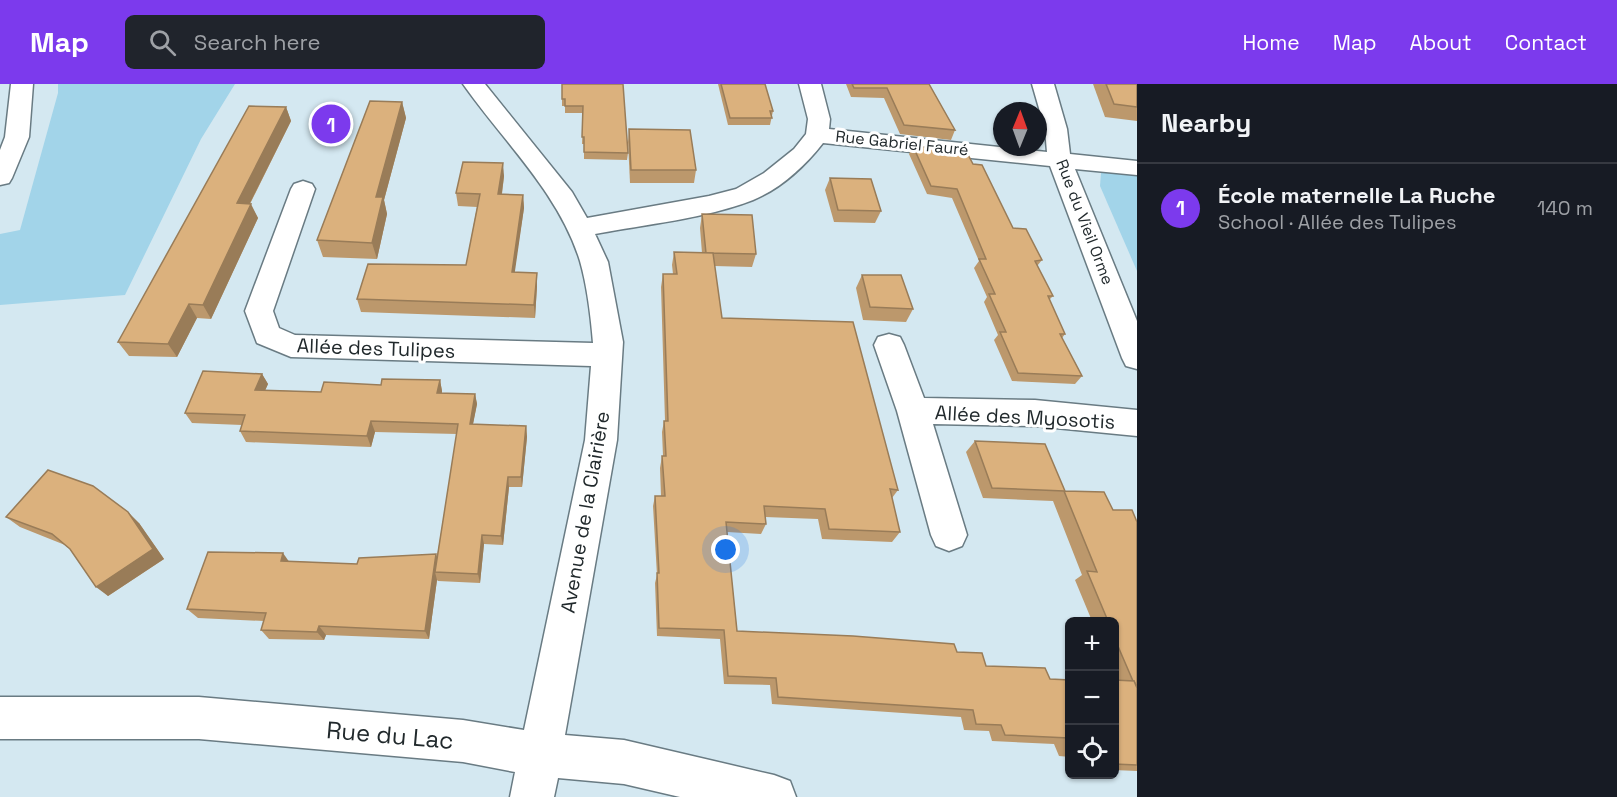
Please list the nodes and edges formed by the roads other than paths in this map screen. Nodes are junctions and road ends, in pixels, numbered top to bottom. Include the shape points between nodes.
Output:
1 (22, 84) edge
2 (474, 84) edge
3 (810, 84) edge
4 (1043, 84) edge
5 (817, 135) junction
6 (1059, 159) junction
7 (1137, 168) edge
8 (0, 178) edge
9 (303, 189) dead end
10 (580, 228) junction
11 (889, 345) dead end
12 (607, 355) junction
13 (1137, 358) edge
14 (913, 411) junction
15 (1137, 423) edge
16 (948, 535) dead end
17 (0, 718) edge
18 (541, 755) junction
19 (532, 797) edge
20 (774, 797) edge

1 - 8 street via 17,137
2 - 10 street, Avenue de la Clairière via 563,198
3 - 5 street via 819,119
4 - 6 street, Rue du Vieil Orme via 1056,129
5 - 6 street, Rue Gabriel Fauré
5 - 10 street via 802,154 773,178 745,194
6 - 7 street, Rue Gabriel Fauré
6 - 13 street, Rue du Vieil Orme
9 - 12 street, Allée des Tulipes via 259,311 267,335 291,346
10 - 12 street, Avenue de la Clairière via 594,262
11 - 14 street, Allée des Myosotis
12 - 18 street, Avenue de la Clairière via 601,440
14 - 15 street, Allée des Myosotis via 1035,413
14 - 16 street, Allée des Myosotis
17 - 18 street, Rue du Lac via 199,718 463,741
18 - 19 street, Avenue de la Clairière
18 - 20 street, Rue du Lac via 624,762

